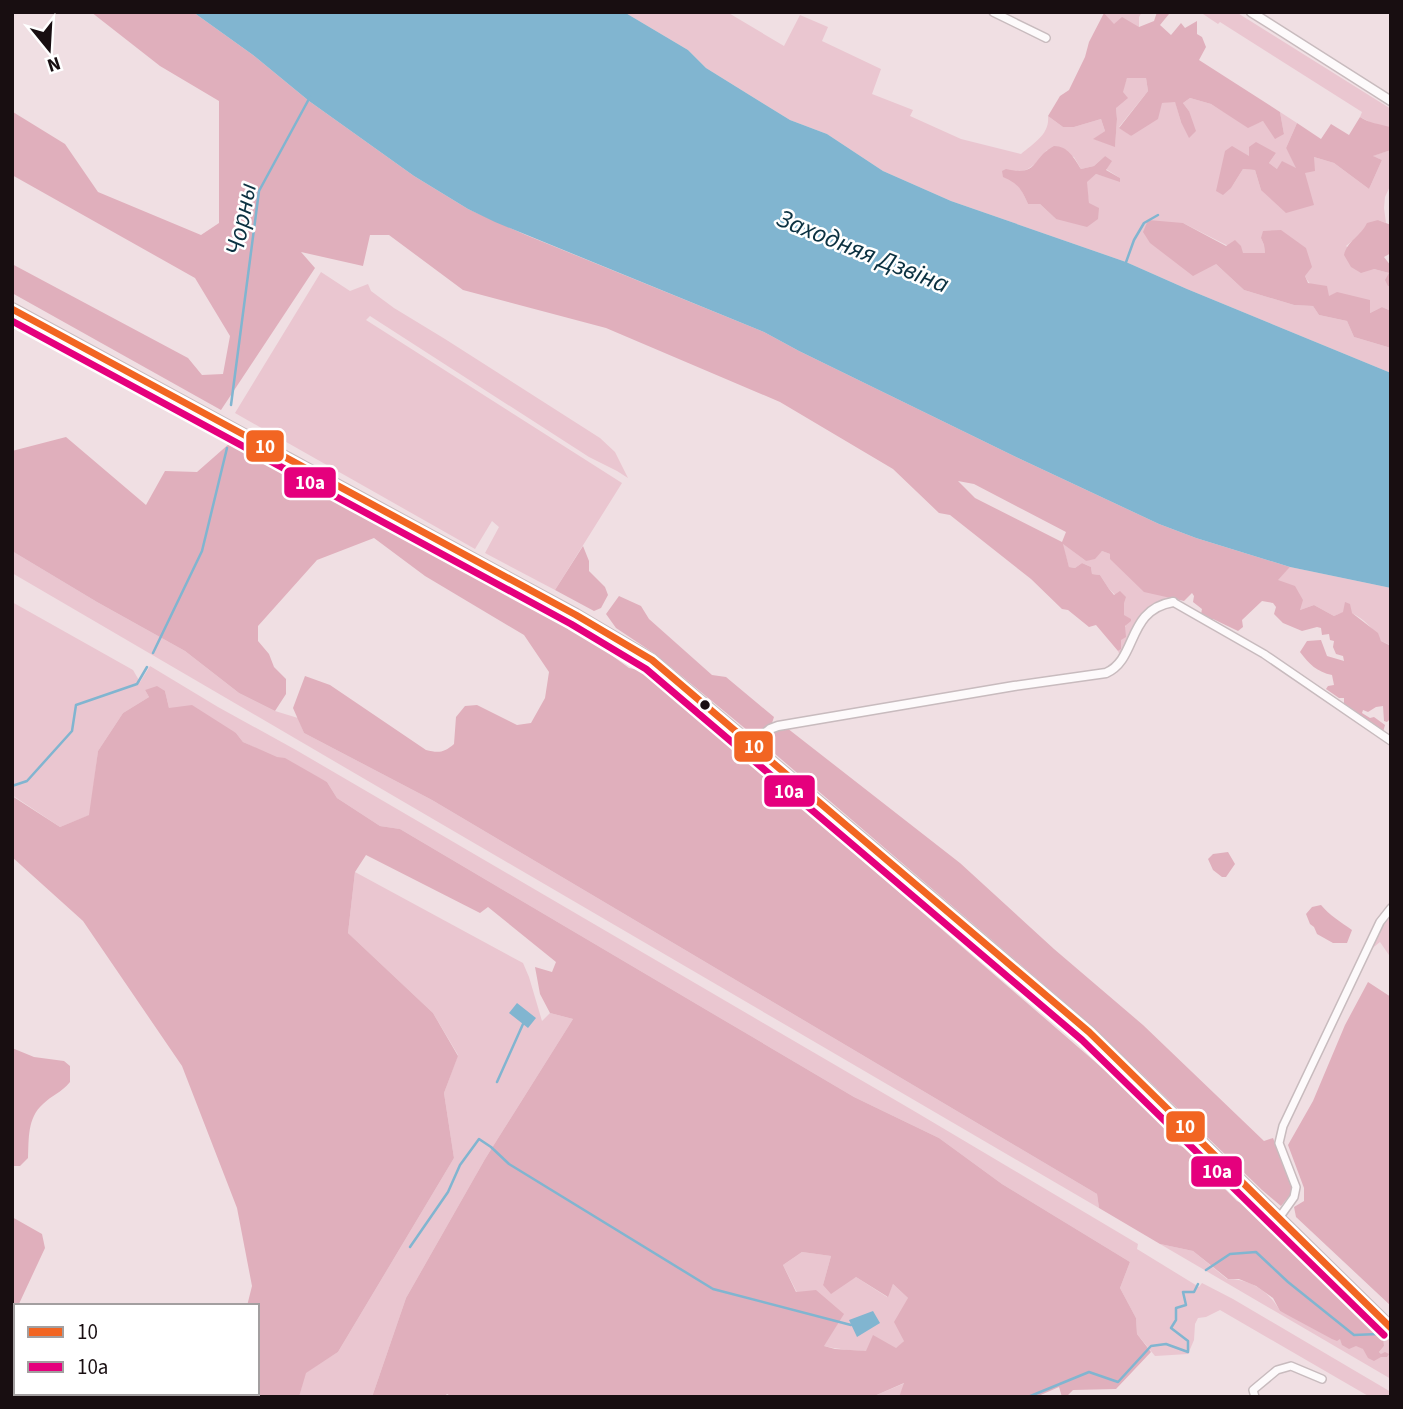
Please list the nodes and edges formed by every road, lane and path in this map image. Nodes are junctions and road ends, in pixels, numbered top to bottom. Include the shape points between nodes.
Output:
1 (993, 12) edge
2 (1251, 12) edge
3 (1006, 15) edge
4 (1046, 38) dead end
5 (1391, 101) edge
6 (12, 309) edge
7 (1173, 602) joint
8 (1391, 741) edge
9 (751, 745) junction
10 (1391, 908) edge
11 (1279, 1218) junction
12 (1391, 1328) edge
13 (1322, 1379) dead end
14 (1255, 1397) edge

1 - 3 street
2 - 5 street
3 - 4 street
6 - 9 main road via 576,615 652,660
7 - 8 street via 1264,654
7 - 9 street via 1138,625 1123,659 1106,673 778,726
9 - 11 main road via 1089,1032
10 - 11 street via 1380,922 1283,1126 1279,1143 1296,1187
11 - 12 main road
13 - 14 street via 1291,1366 1277,1370 1253,1390

